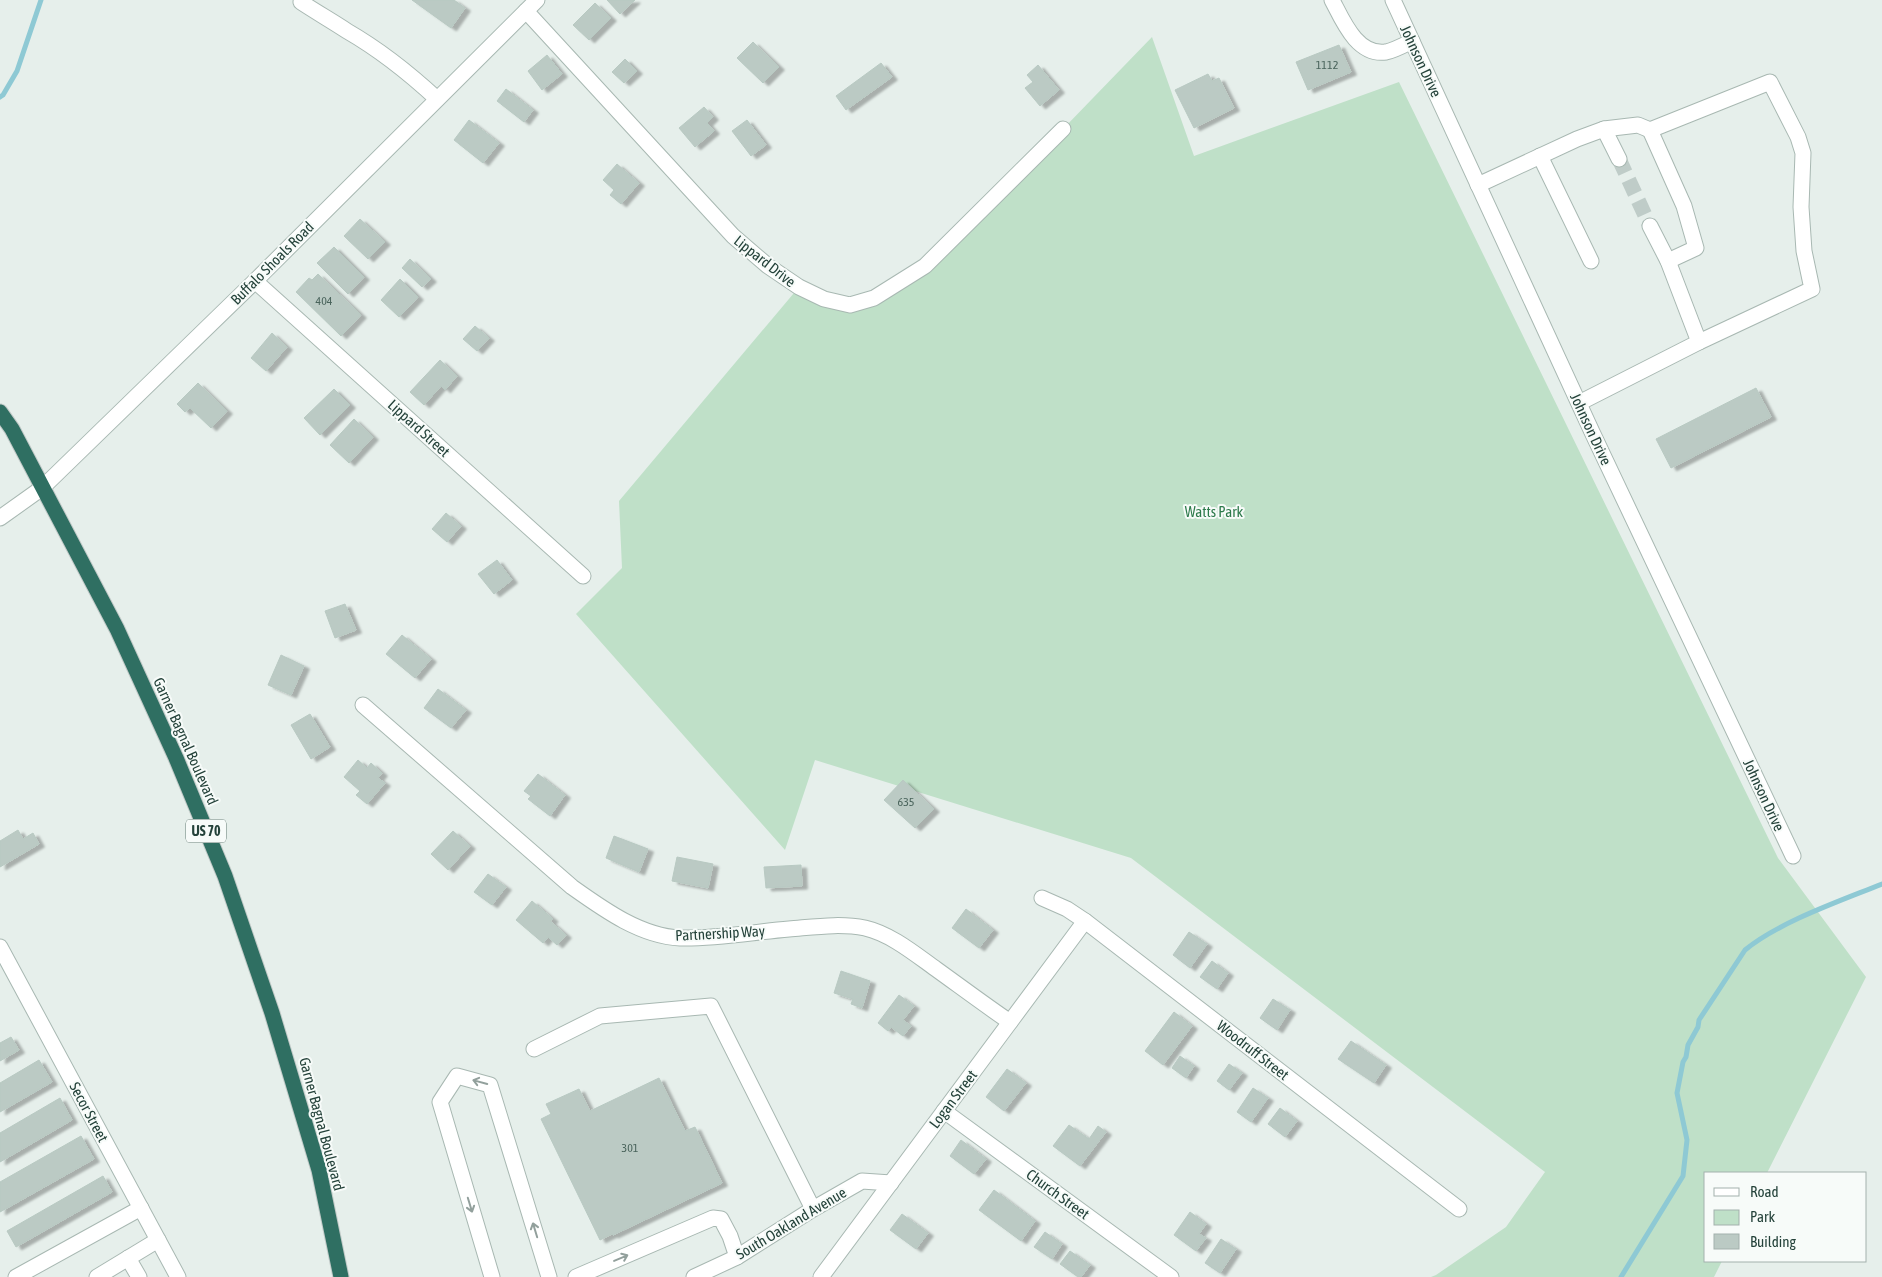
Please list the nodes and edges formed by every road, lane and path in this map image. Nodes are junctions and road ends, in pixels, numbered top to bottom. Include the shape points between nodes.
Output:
1 (1332, 0) edge
2 (1393, 0) edge
3 (301, 2) dead end
4 (530, 4) edge
5 (1412, 41) junction
6 (438, 99) junction
7 (1063, 129) dead end
8 (1604, 129) junction
9 (1650, 130) junction
10 (1540, 156) junction
11 (1619, 159) tunnel mouth
12 (1478, 185) junction
13 (1650, 226) tunnel mouth
14 (1591, 261) dead end
15 (1668, 261) junction
16 (255, 281) junction
17 (1699, 342) junction
18 (1579, 404) junction
19 (0, 412) edge
20 (42, 488) junction
21 (0, 518) edge
22 (583, 576) dead end
23 (363, 705) dead end
24 (1793, 856) dead end
25 (1042, 898) dead end
26 (1085, 921) junction
27 (0, 947) edge
28 (1010, 1022) junction
29 (534, 1049) dead end
30 (944, 1111) junction
31 (891, 1183) junction
32 (141, 1208) junction
33 (813, 1209) junction
34 (1459, 1210) dead end
35 (158, 1240) junction
36 (737, 1257) junction
37 (128, 1258) junction
38 (1165, 1275) edge
39 (16, 1277) edge
40 (97, 1277) edge
41 (139, 1277) edge
42 (178, 1277) edge
43 (341, 1277) edge
44 (492, 1277) edge
45 (549, 1277) edge
46 (576, 1277) edge
47 (694, 1277) edge
48 (821, 1277) edge

1 - 5 street via 1348,31 1368,48 1388,52
2 - 5 street, Johnson Drive
3 - 6 street via 410,74
4 - 6 street, Buffalo Shoals Road
4 - 7 street, Lippard Drive via 733,236 768,266 824,299 850,305 874,298 925,266
5 - 12 street, Johnson Drive
6 - 16 street, Buffalo Shoals Road
8 - 9 street via 1638,125
8 - 10 street
8 - 11 street
9 - 15 street via 1684,206 1696,248
9 - 17 street via 1770,82 1803,153 1801,207 1804,251 1812,289
10 - 12 street
10 - 14 street
12 - 18 street, Johnson Drive
13 - 15 street
15 - 17 street
16 - 20 street, Buffalo Shoals Road
16 - 22 street, Lippard Street
17 - 18 street
18 - 24 street, Johnson Drive
19 - 20 highway, Garner Bagnal Boulevard / US 70
20 - 21 street, Buffalo Shoals Road
20 - 43 highway, Garner Bagnal Boulevard / US 70 via 117,629 176,758 224,876 272,1013 319,1170
23 - 28 street, Partnership Way via 572,887 626,922 679,938 814,926 865,928 914,953
25 - 26 street, Woodruff Street
26 - 28 street, Logan Street
26 - 34 street, Woodruff Street
27 - 32 street, Secor Street
28 - 30 street, Logan Street
29 - 33 street via 600,1016 711,1006
30 - 31 street, Logan Street
30 - 38 street, Church Street
31 - 33 street, South Oakland Avenue via 862,1182
31 - 48 street, Logan Street
32 - 35 street, Secor Street
32 - 39 street
33 - 36 street, South Oakland Avenue
35 - 37 street
35 - 42 street, Secor Street
46 -> 36 street via 713,1218 721,1219
36 - 47 street, South Oakland Avenue
37 - 40 street
37 - 41 street
45 -> 44 street via 490,1085 457,1076 440,1102

